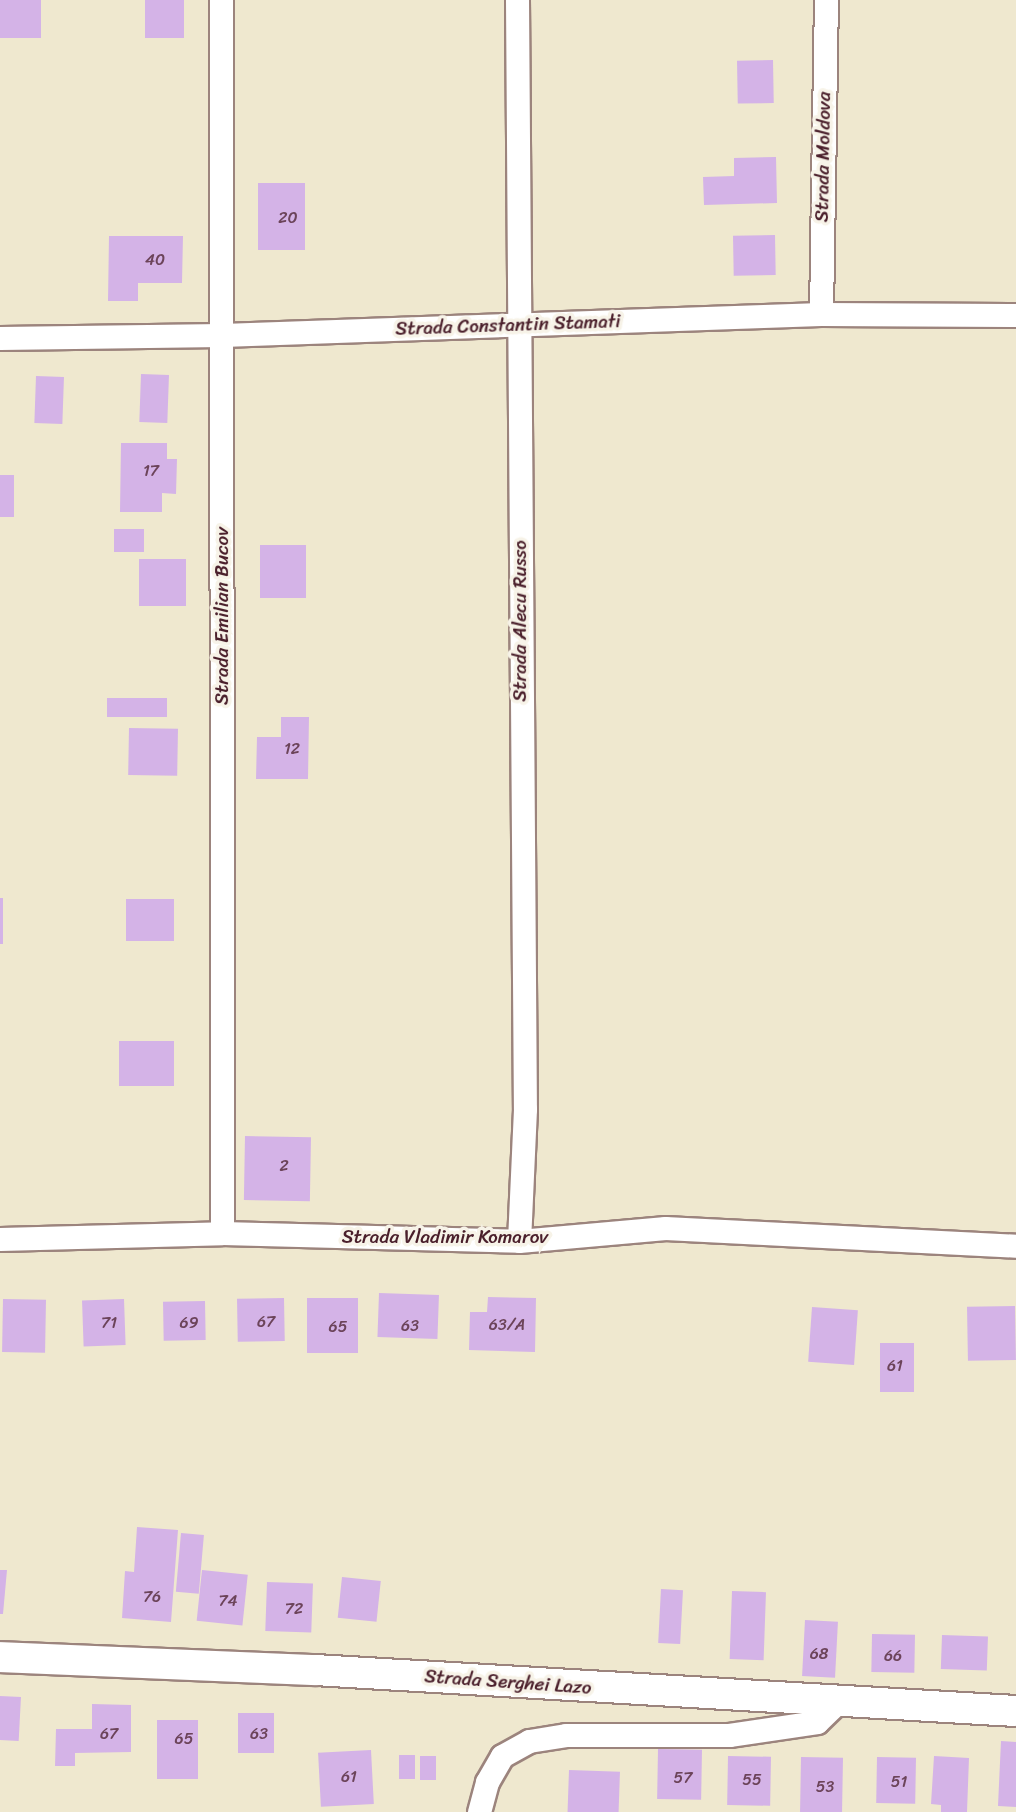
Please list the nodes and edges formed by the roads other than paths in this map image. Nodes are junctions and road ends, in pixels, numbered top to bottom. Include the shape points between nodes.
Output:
1 (220, 0) edge
2 (517, 0) edge
3 (826, 0) edge
4 (821, 314) junction
5 (1016, 315) edge
6 (520, 325) junction
7 (222, 335) junction
8 (0, 338) edge
9 (222, 1233) junction
10 (0, 1239) edge
11 (519, 1241) junction
12 (1016, 1246) edge
13 (0, 1657) edge
14 (837, 1703) junction
15 (1016, 1711) edge
16 (479, 1812) edge

1 - 7 street, Strada Emilian Bucov
2 - 6 street, Strada Alecu Russo
3 - 4 street, Strada Moldova
4 - 5 street, Strada Constantin Stamati
4 - 6 street, Strada Constantin Stamati
6 - 7 street, Strada Constantin Stamati
6 - 11 street, Strada Alecu Russo via 525,1109
7 - 8 street, Strada Constantin Stamati
7 - 9 street, Strada Emilian Bucov
9 - 10 street, Strada Vladimir Komarov
9 - 11 street, Strada Vladimir Komarov
11 - 12 street, Strada Vladimir Komarov via 665,1228
13 - 14 street, Strada Serghei Lazo via 315,1670
14 - 15 street, Strada Serghei Lazo
14 - 16 street via 817,1723 729,1735 566,1735 529,1741 502,1756 487,1782

